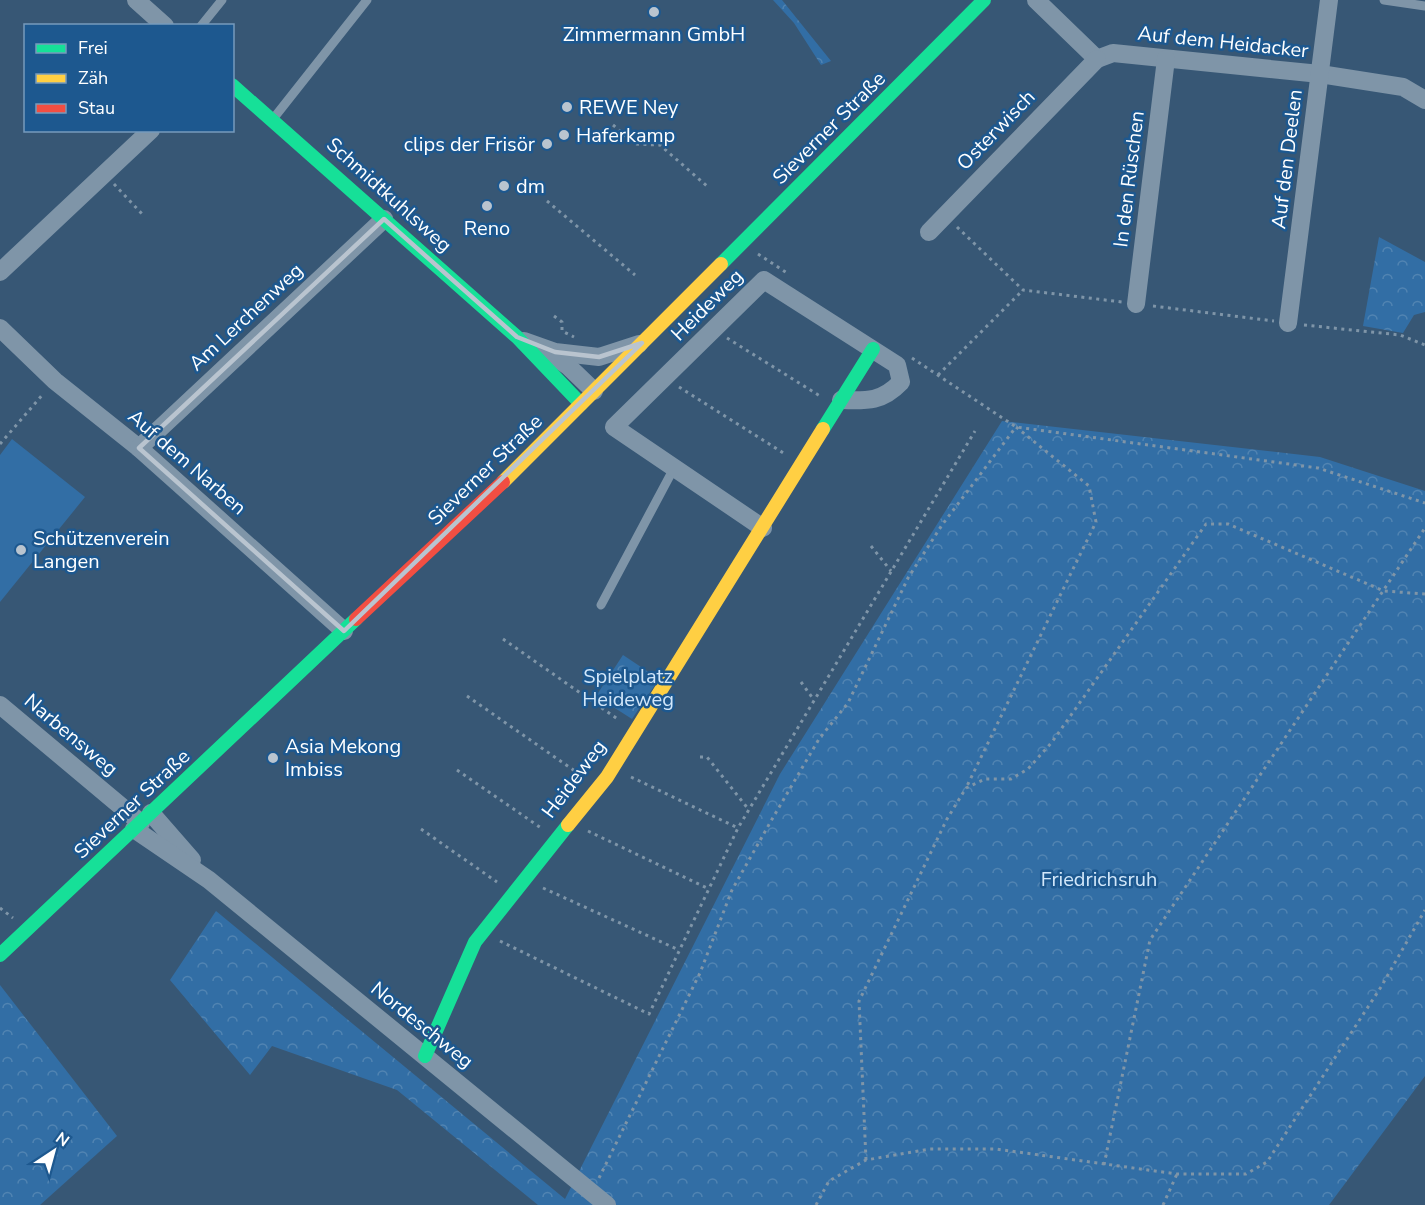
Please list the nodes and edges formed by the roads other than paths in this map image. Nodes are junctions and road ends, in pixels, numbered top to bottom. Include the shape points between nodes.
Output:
1 (136, 0) edge
2 (222, 0) edge
3 (366, 0) edge
4 (984, 0) edge
5 (1329, 0) edge
6 (1384, 0) edge
7 (1044, 3) edge
8 (1425, 6) edge
9 (163, 24) edge
10 (203, 24) edge
11 (1096, 59) junction
12 (1166, 59) junction
13 (1320, 74) junction
14 (234, 87) edge
15 (1425, 100) edge
16 (272, 120) junction
17 (149, 132) edge
18 (384, 219) junction
19 (929, 232) dead end
20 (0, 272) edge
21 (1136, 304) road end
22 (1288, 323) road end
23 (0, 328) edge
24 (517, 338) junction
25 (642, 343) junction
26 (539, 348) junction
27 (873, 349) junction
28 (594, 391) junction
29 (581, 404) junction
30 (839, 404) junction
31 (139, 448) junction
32 (674, 468) junction
33 (763, 528) junction
34 (601, 606) dead end
35 (344, 630) junction
36 (0, 705) edge
37 (142, 822) junction
38 (0, 955) edge
39 (425, 1056) junction
40 (607, 1205) edge

1 - 9 street
2 - 10 lane
3 - 16 lane
4 - 25 main road, Sieverner Straße
5 - 13 street, Auf den Deelen
6 - 8 lane
7 - 11 street
11 - 12 street, Auf dem Heidacker via 1113,53
11 - 19 street, Osterwisch
12 - 13 street, Auf dem Heidacker
12 - 21 street, In den Rüschen
13 - 15 street, Auf dem Heidacker via 1403,87
13 - 22 street, Auf den Deelen
14 - 16 main road, Schmidtkuhlsweg
16 - 18 main road, Schmidtkuhlsweg
17 - 20 street
18 - 24 main road, Schmidtkuhlsweg
18 - 31 street, Am Lerchenweg
23 - 31 street, Auf dem Narben via 55,381
24 - 26 street, Schmidtkuhlsweg
24 - 29 main road, Schmidtkuhlsweg
25 - 26 street, Schmidtkuhlsweg via 599,357
25 - 28 main road, Sieverner Straße
26 - 28 street, Schmidtkuhlsweg via 568,366
27 - 30 main road, Heideweg
27 - 30 street, Heideweg via 897,365 901,382 888,396
27 - 32 street, Heideweg via 764,280 615,427
28 - 29 main road, Sieverner Straße
29 - 35 main road, Sieverner Straße via 504,482
30 - 33 main road, Heideweg
31 - 35 street, Auf dem Narben
32 - 33 street, Heideweg
32 - 34 lane
33 - 39 main road, Heideweg via 613,769 475,942
35 - 37 main road, Sieverner Straße
36 - 37 street, Narbensweg
37 - 38 main road, Sieverner Straße
37 - 39 street, Nordeschweg
39 - 40 street, Nordeschweg

